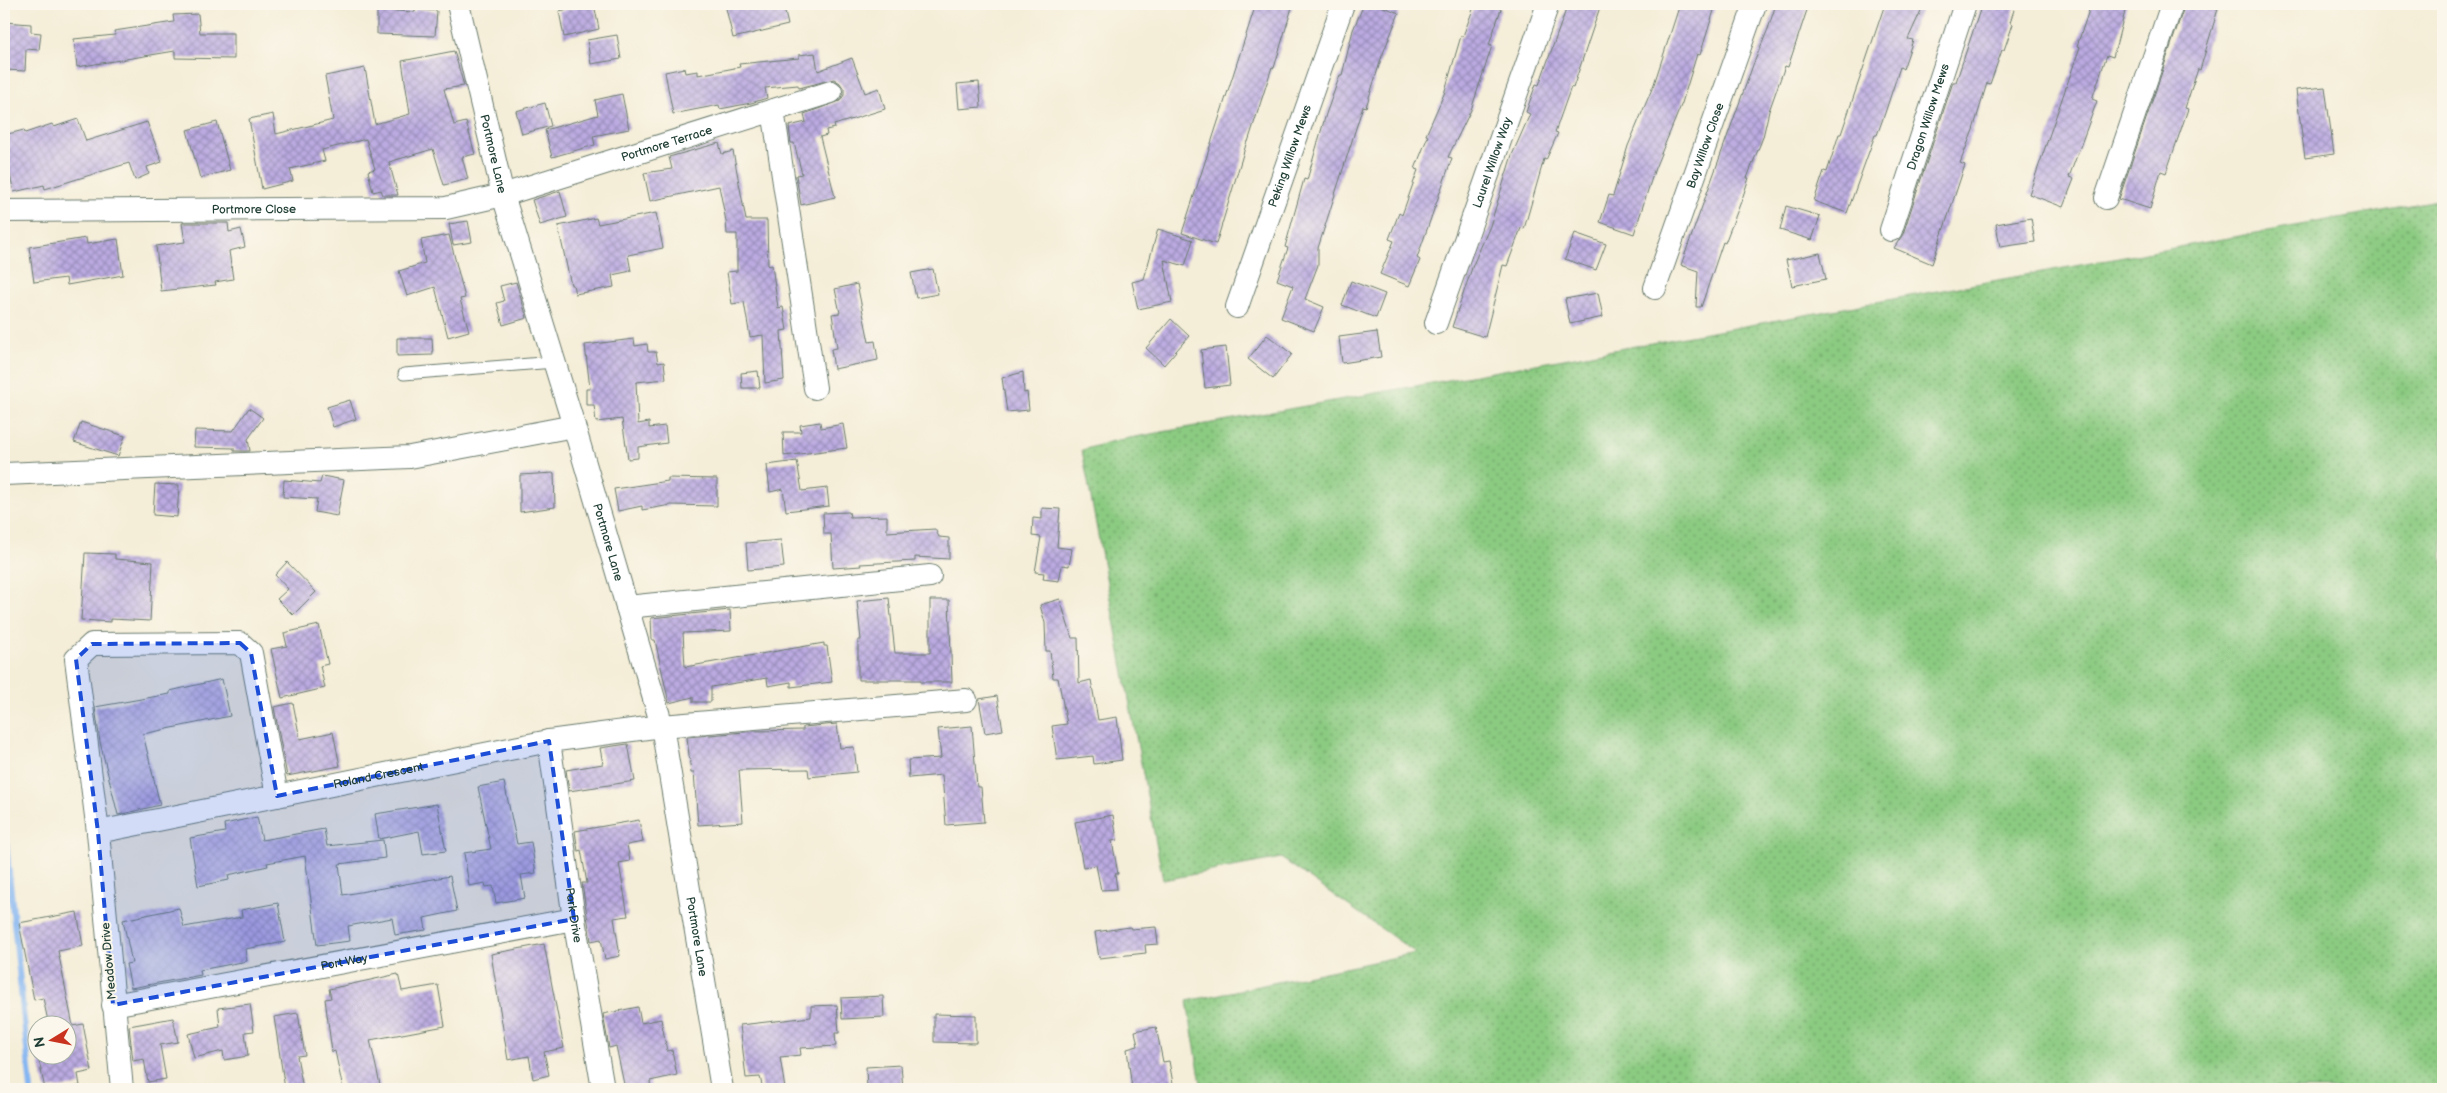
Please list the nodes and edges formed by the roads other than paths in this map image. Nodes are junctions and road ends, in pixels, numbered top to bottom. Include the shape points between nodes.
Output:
1 (458, 4) edge
2 (1343, 4) edge
3 (1548, 4) edge
4 (1755, 4) edge
5 (1965, 4) edge
6 (2172, 4) edge
7 (831, 92) dead end
8 (773, 110) junction
9 (503, 195) junction
10 (2106, 198) dead end
11 (4, 211) edge
12 (1891, 230) dead end
13 (1655, 288) dead end
14 (1237, 307) dead end
15 (1436, 322) dead end
16 (554, 362) junction
17 (404, 374) dead end
18 (815, 388) dead end
19 (574, 426) junction
20 (4, 474) edge
21 (930, 576) dead end
22 (627, 607) junction
23 (966, 700) dead end
24 (662, 726) junction
25 (549, 741) junction
26 (277, 796) junction
27 (98, 832) junction
28 (574, 919) junction
29 (113, 1005) junction
30 (122, 1089) edge
31 (603, 1089) edge
32 (722, 1089) edge

1 - 9 street, Portmore Lane
2 - 14 street, Peking Willow Mews
3 - 15 street, Laurel Willow Way
4 - 13 street, Bay Willow Close
5 - 12 street, Dragon Willow Mews
6 - 10 street
7 - 8 street, Portmore Terrace
8 - 9 street, Portmore Terrace
8 - 18 street
9 - 11 street, Portmore Close via 446,208
9 - 16 street, Portmore Lane
16 - 17 lane
16 - 19 street, Portmore Lane
19 - 20 street via 410,457
19 - 22 street, Portmore Lane
21 - 22 street
22 - 24 street, Portmore Lane
23 - 24 street, Roland Crescent
24 - 25 street, Roland Crescent
24 - 32 street, Portmore Lane
25 - 26 street, Roland Crescent
25 - 28 street, Park Drive
26 - 27 street, Roland Crescent
26 - 27 street, Meadow Drive via 251,653 240,642 92,644 76,659
27 - 29 street, Meadow Drive
28 - 29 street, Port Way
28 - 31 street, Park Drive
29 - 30 street, Meadow Drive

